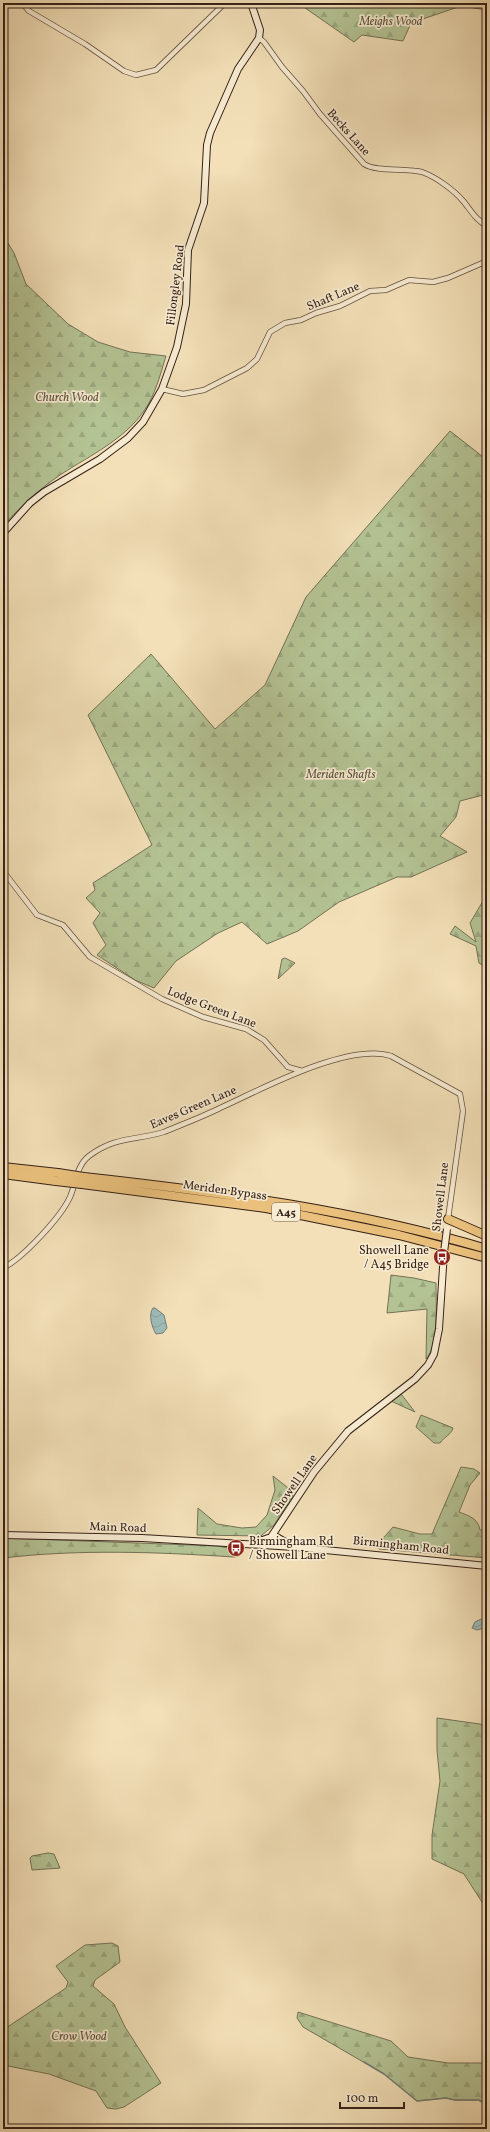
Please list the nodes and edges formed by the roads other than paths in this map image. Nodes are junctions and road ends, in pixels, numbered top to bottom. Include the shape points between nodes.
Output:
1 (22, 3) edge
2 (225, 3) edge
3 (251, 3) edge
4 (259, 38) junction
5 (487, 226) edge
6 (487, 261) edge
7 (162, 389) junction
8 (3, 532) edge
9 (3, 871) edge
10 (288, 1067) junction
11 (305, 1070) junction
12 (286, 1078) junction
13 (3, 1167) edge
14 (3, 1174) edge
15 (57, 1177) junction
16 (83, 1181) junction
17 (448, 1219) junction
18 (487, 1236) edge
19 (487, 1249) edge
20 (487, 1258) edge
21 (3, 1268) edge
22 (3, 1535) edge
23 (274, 1538) junction
24 (231, 1543) junction
25 (273, 1545) junction
26 (313, 1548) junction
27 (487, 1566) edge

1 - 2 street via 29,11 86,44 124,71 136,75 156,70
3 - 4 main road via 260,30
4 - 5 street, Becks Lane via 364,164 373,168 410,170 432,177 463,201 472,214
4 - 7 main road, Fillongley Road via 238,69 210,133 204,203 188,250 186,304 177,347
6 - 7 street, Shaft Lane via 433,282 409,280 386,290 370,291 340,306 302,320 284,323 270,332 257,359 247,368 204,390 183,394
7 - 8 main road, Fillongley Road via 143,422 128,438 100,459 44,492
9 - 10 street, Lodge Green Lane via 37,915 64,925 90,957 162,999 203,1017 246,1029 264,1040
10 - 11 street via 298,1071
10 - 12 street
11 - 12 street, Eaves Green Lane
11 - 17 street, Showell Lane via 358,1055 384,1054 459,1093 464,1111
12 - 21 street, Eaves Green Lane via 164,1132 120,1140 108,1144 88,1157 80,1166 65,1208 21,1256
13 - 15 highway, Meriden Bypass / A45
14 - 15 highway, Meriden Bypass / A45
15 - 16 highway, Meriden Bypass / A45, bridge
16 - 19 highway, Meriden Bypass / A45 via 240,1196 302,1206
16 - 20 highway, Meriden Bypass / A45 via 266,1208 399,1235
17 - 18 highway
17 - 23 main road, Showell Lane, bridge via 439,1329 431,1360 415,1380 365,1416 332,1448 277,1528
22 - 24 main road, Main Road
23 - 24 main road, Main Road via 259,1542
23 - 25 main road via 269,1542
23 - 26 main road, Birmingham Road
24 - 25 main road, Main Road
25 - 26 main road, Birmingham Road
26 - 27 main road, Birmingham Road

